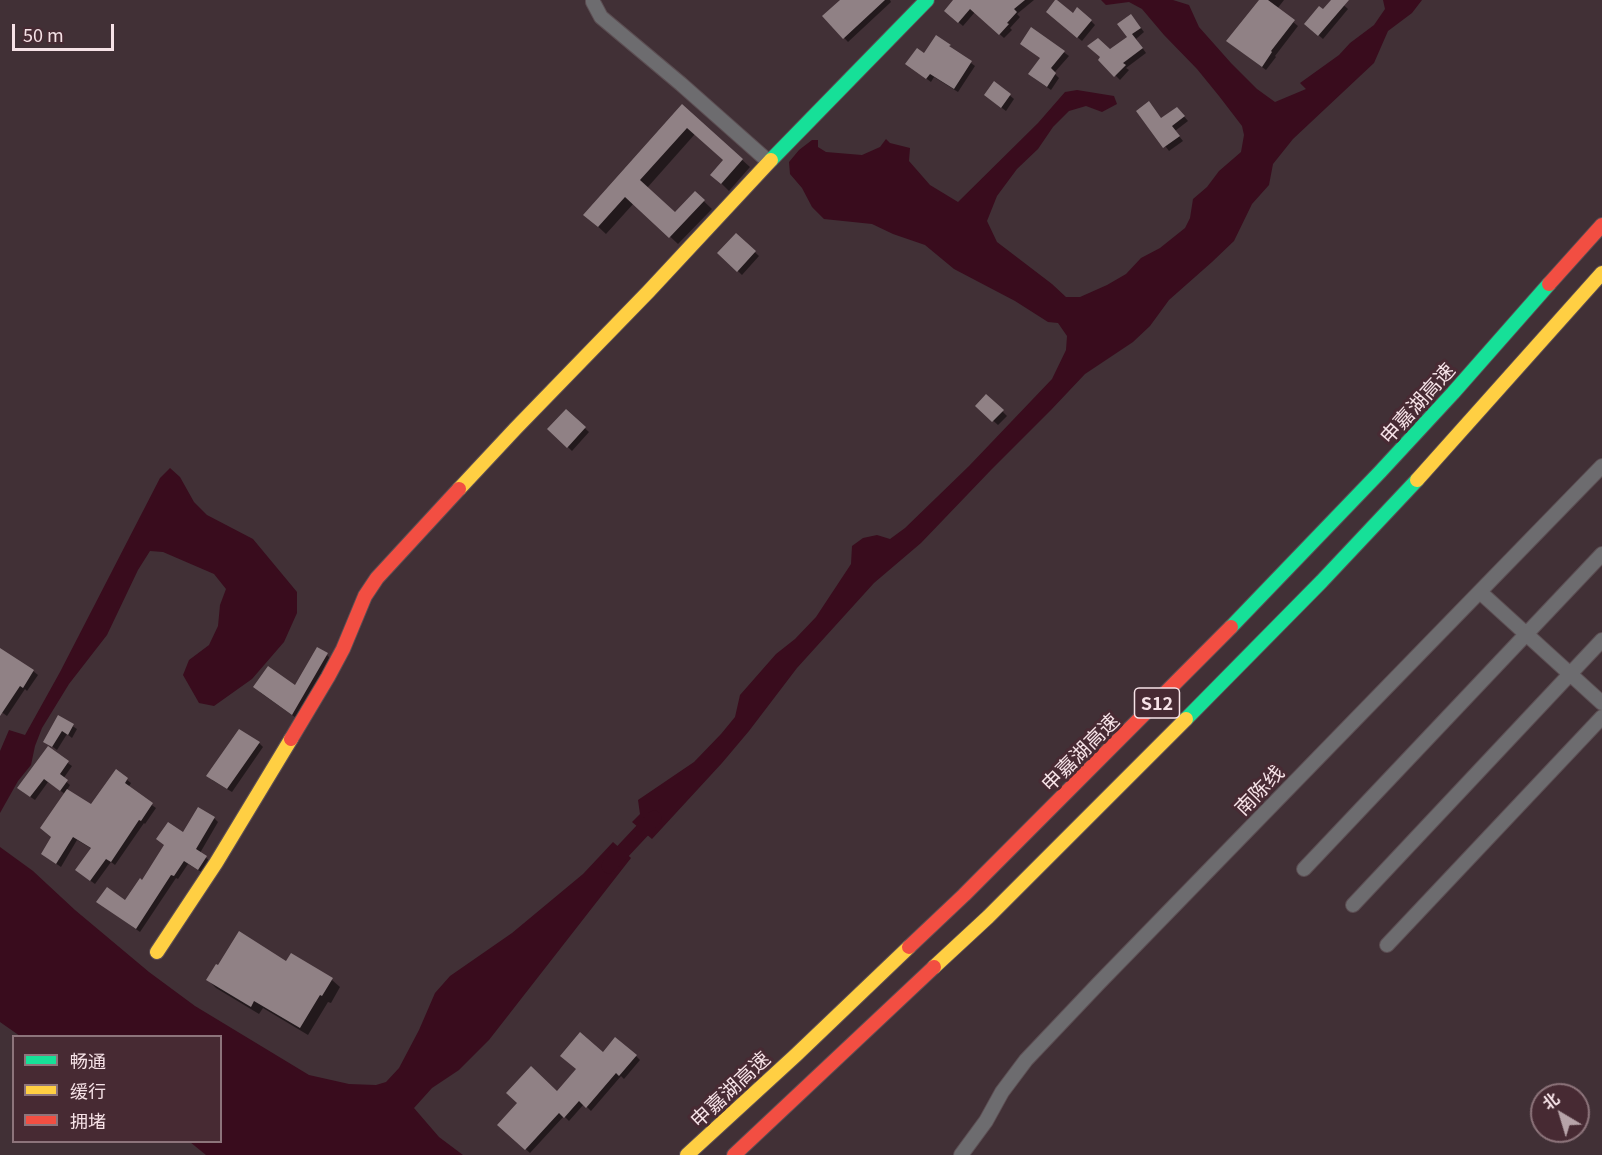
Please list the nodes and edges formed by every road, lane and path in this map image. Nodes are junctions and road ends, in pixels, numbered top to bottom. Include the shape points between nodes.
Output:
1 (593, 0) edge
2 (927, 0) edge
3 (770, 162) junction
4 (1602, 225) edge
5 (1602, 273) edge
6 (1602, 466) edge
7 (1602, 554) edge
8 (1480, 592) junction
9 (1526, 634) junction
10 (1602, 640) edge
11 (1570, 674) junction
12 (1602, 703) edge
13 (1602, 717) edge
14 (1304, 869) dead end
15 (1353, 905) dead end
16 (1387, 945) dead end
17 (157, 952) dead end
18 (687, 1155) edge
19 (734, 1155) edge
20 (961, 1155) edge

1 - 3 street via 601,17
2 - 3 main road
3 - 17 main road via 377,578 328,677 216,863
4 - 18 main road, 申嘉湖高速 / S12 via 1389,463 1198,662 956,902
5 - 19 main road, S12 via 1427,469 1227,678 996,909
6 - 8 street, 南陈线
7 - 9 street
8 - 9 street
8 - 20 street, 南陈线 via 1026,1060
9 - 11 street
9 - 14 street
10 - 11 street
11 - 12 street
11 - 15 street
13 - 16 street

